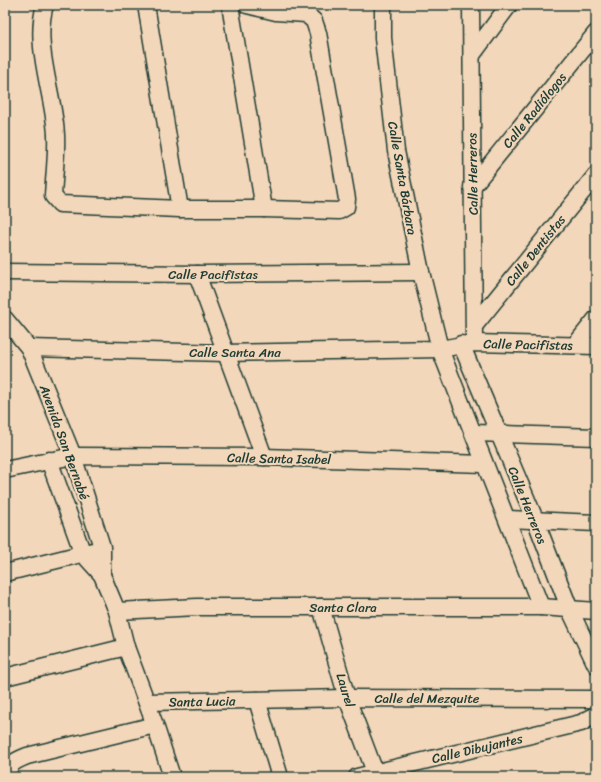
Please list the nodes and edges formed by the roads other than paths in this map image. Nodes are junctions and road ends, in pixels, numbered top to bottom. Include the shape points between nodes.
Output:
1 (45, 5) edge
2 (146, 5) edge
3 (230, 5) edge
4 (247, 5) edge
5 (383, 5) edge
6 (470, 5) edge
7 (509, 5) edge
8 (596, 34) edge
9 (472, 55) junction
10 (596, 175) edge
11 (472, 187) junction
12 (180, 209) junction
13 (264, 209) junction
14 (5, 272) edge
15 (421, 272) junction
16 (197, 274) junction
17 (5, 319) edge
18 (596, 319) edge
19 (475, 325) junction
20 (467, 343) junction
21 (576, 344) junction
22 (596, 346) edge
23 (29, 348) junction
24 (440, 349) junction
25 (225, 353) junction
26 (474, 433) junction
27 (499, 433) junction
28 (596, 437) edge
29 (73, 456) junction
30 (264, 457) junction
31 (49, 460) junction
32 (484, 464) junction
33 (5, 470) edge
34 (508, 519) junction
35 (535, 520) junction
36 (596, 523) edge
37 (102, 547) junction
38 (83, 554) junction
39 (5, 573) edge
40 (102, 575) junction
41 (321, 607) junction
42 (541, 607) junction
43 (570, 610) junction
44 (117, 611) junction
45 (596, 611) edge
46 (126, 647) junction
47 (596, 665) edge
48 (5, 677) edge
49 (348, 698) junction
50 (596, 699) edge
51 (257, 700) junction
52 (147, 702) junction
53 (596, 715) edge
54 (155, 725) junction
55 (375, 772) junction
56 (391, 773) edge
57 (8, 777) edge
58 (172, 777) edge
59 (280, 777) edge
60 (357, 777) edge

1 - 12 street via 42,32 47,86 56,135 53,196 60,204
2 - 12 street
3 - 13 street
4 - 13 street via 276,12 306,14 314,20 348,199 346,206 339,211
5 - 15 street, Calle Santa Bárbara via 383,38 396,151
6 - 9 street, Calle Herreros
7 - 9 street
8 - 11 street, Calle Radiólogos
9 - 11 street, Calle Herreros
10 - 19 street, Calle Dentistas
11 - 19 street, Calle Herreros
12 - 13 street
14 - 16 street, Calle Pacifistas
15 - 16 street, Calle Pacifistas
15 - 24 street, Calle Santa Bárbara
16 - 25 street
17 - 23 street, Avenida San Bernabé
18 - 21 street
19 - 20 street, Calle Herreros
20 - 21 street, Calle Pacifistas
20 - 24 street, Calle Pacifistas
20 - 27 street, Calle Herreros
21 - 22 street, Calle Pacifistas
23 - 25 street, Calle Santa Ana
23 - 29 street, Avenida San Bernabé
24 - 25 street, Calle Santa Ana
24 - 26 street, Calle Herreros
25 - 30 street
26 - 27 street
26 - 32 street, Calle Herreros
27 - 28 street
27 - 35 street, Calle Herreros
29 - 30 street, Calle Santa Isabel
29 - 31 street, Calle Santa Isabel
29 - 37 street, Avenida San Bernabé
30 - 32 street, Calle Santa Isabel
31 - 33 street, Calle Santa Isabel
31 - 38 street, Avenida San Bernabé
32 - 34 street, Calle Herreros
34 - 35 street
34 - 42 street, Calle Herreros
35 - 36 street
35 - 43 street, Calle Herreros
37 - 38 street
37 - 40 street, Avenida San Bernabé
38 - 39 street
38 - 40 street, Avenida San Bernabé
40 - 44 street, Avenida San Bernabé
41 - 42 street, Santa Clara
41 - 44 street, Santa Clara via 197,607
41 - 49 street, Laurel
42 - 43 street, Santa Clara
43 - 45 street, Santa Clara
43 - 47 street, Calle Herreros
44 - 46 street, Avenida San Bernabé
46 - 48 street
46 - 52 street, Avenida San Bernabé
49 - 50 street, Calle del Mezquite
49 - 51 street, Calle del Mezquite
49 - 55 street, Laurel
51 - 52 street, Santa Lucia
51 - 59 street
52 - 54 street, Avenida San Bernabé
53 - 56 street, Calle Dibujantes via 581,723
54 - 57 street via 27,756 10,766
54 - 58 street, Avenida San Bernabé
55 - 56 street, Calle Dibujantes
55 - 60 street, Calle Dibujantes

